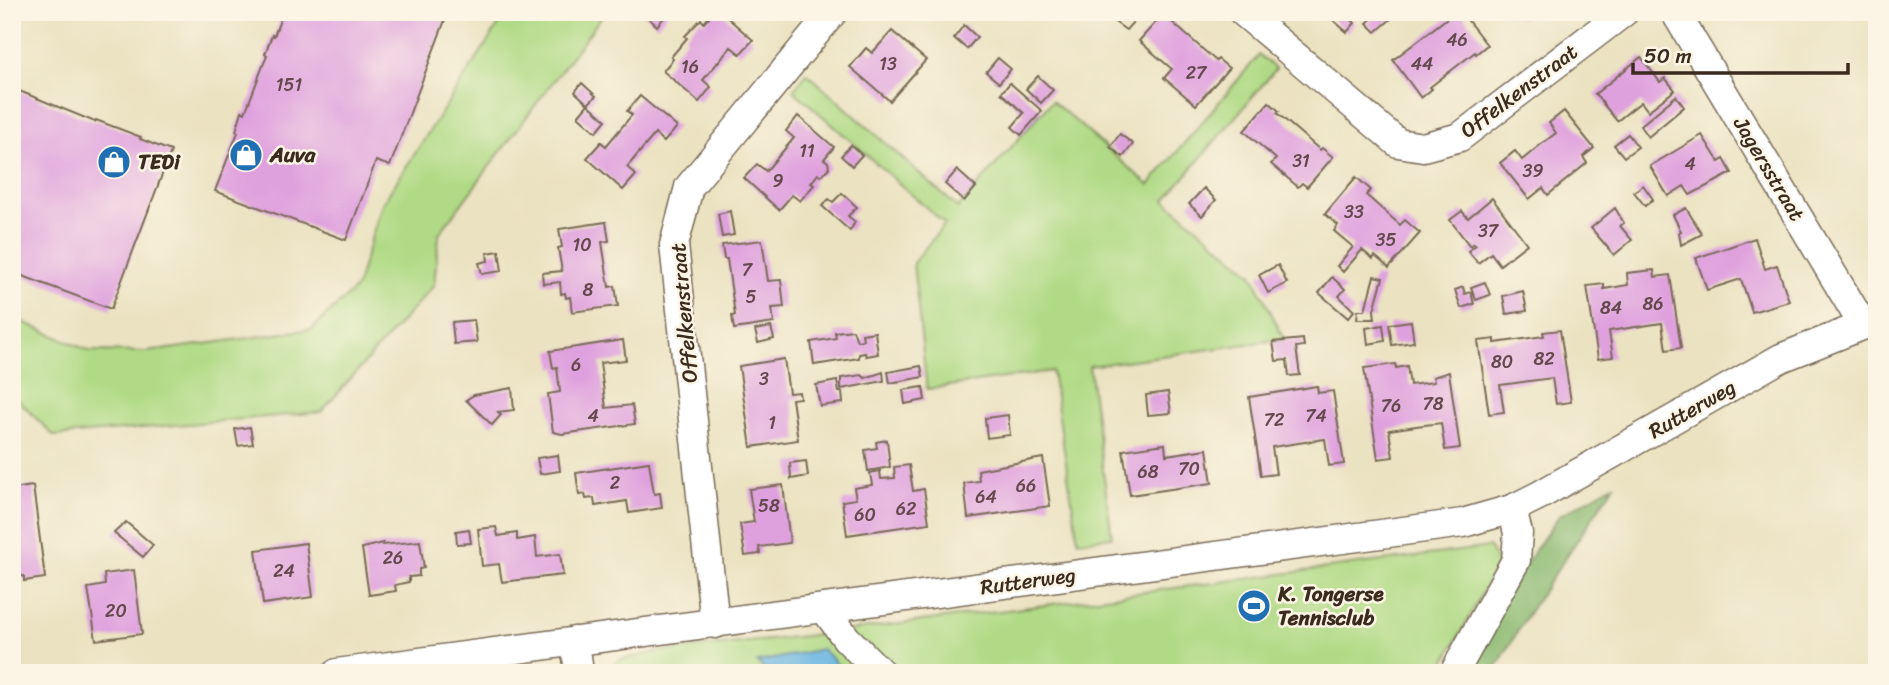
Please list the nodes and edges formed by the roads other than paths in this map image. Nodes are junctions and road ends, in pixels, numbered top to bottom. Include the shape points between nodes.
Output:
1 (833, 12) edge
2 (1243, 12) edge
3 (1624, 12) edge
4 (1675, 12) edge
5 (1870, 322) edge
6 (1512, 509) junction
7 (824, 608) junction
8 (715, 624) junction
9 (575, 641) junction
10 (337, 673) edge
11 (579, 673) edge
12 (881, 673) edge
13 (1454, 673) edge

1 - 8 street, Offelkenstraat via 689,187 674,245
2 - 3 street, Offelkenstraat via 1398,143 1423,146 1460,137
4 - 5 street, Jagersstraat
5 - 6 street, Rutterweg via 1782,358
6 - 7 street, Rutterweg via 1462,523
6 - 13 street via 1518,533 1516,559
7 - 8 street, Rutterweg
7 - 12 street
8 - 9 street, Rutterweg
9 - 10 street, Rutterweg
9 - 11 street

